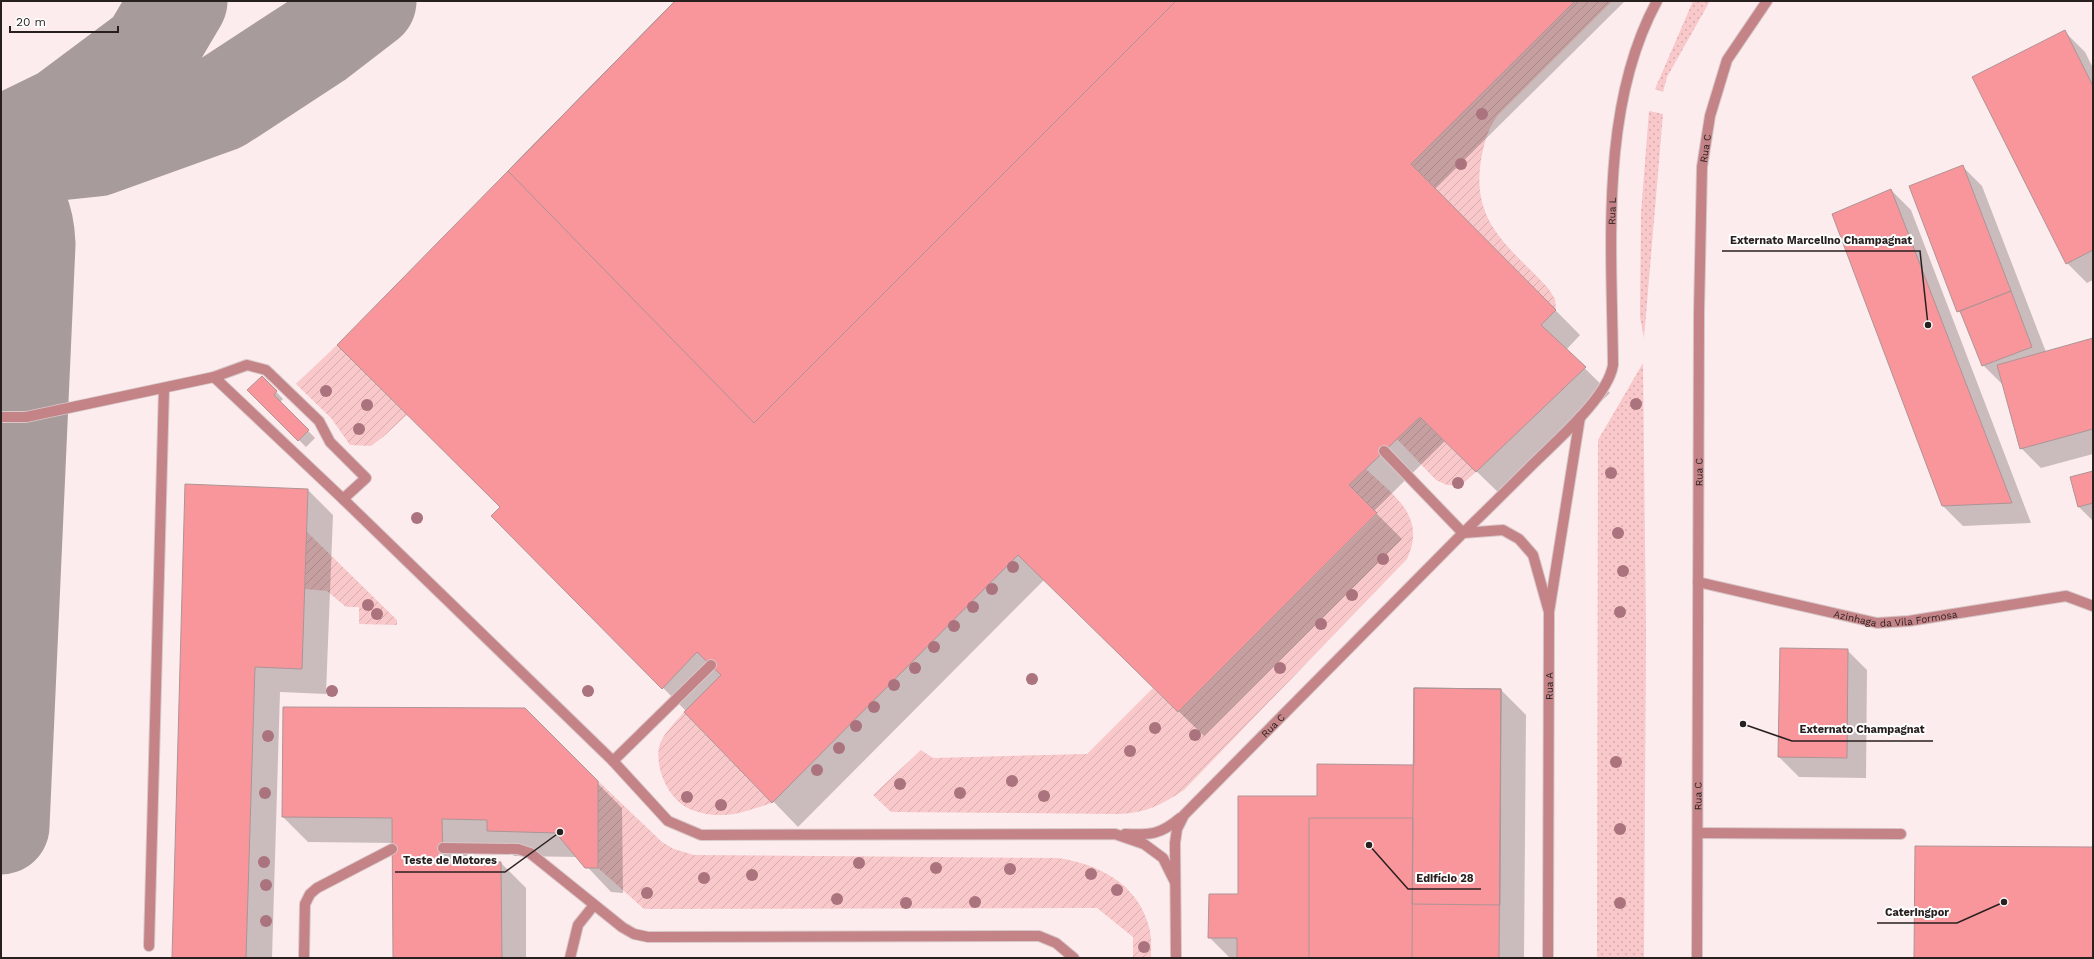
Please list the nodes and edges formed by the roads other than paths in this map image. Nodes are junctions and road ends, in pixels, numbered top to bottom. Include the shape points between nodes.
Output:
1 (1657, 1) edge
2 (1767, 1) edge
3 (214, 377) junction
4 (164, 388) junction
5 (1, 417) edge
6 (1580, 417) junction
7 (1384, 451) dead end
8 (343, 499) junction
9 (1463, 533) junction
10 (1698, 582) junction
11 (2093, 606) edge
12 (1549, 612) junction
13 (711, 665) dead end
14 (613, 761) junction
15 (1184, 815) junction
16 (1698, 833) junction
17 (1115, 834) junction
18 (1901, 834) dead end
19 (443, 848) dead end
20 (392, 849) dead end
21 (1175, 882) junction
22 (594, 905) junction
23 (149, 946) dead end
24 (304, 958) edge
25 (570, 958) edge
26 (1074, 958) edge
27 (1176, 958) edge
28 (1548, 958) edge
29 (1697, 958) edge

1 - 6 street, Rua L via 1647,20 1622,93 1618,125 1612,209 1613,365 1611,375
2 - 10 street, Rua C via 1727,60 1710,116 1702,167
3 - 4 street
3 - 8 street
3 - 8 street via 247,365 266,370 319,421 330,442 366,478
4 - 5 street via 26,417
4 - 23 street
6 - 9 street, Rua C
6 - 12 street, Rua A
7 - 9 street
8 - 14 street
9 - 12 street via 1503,530 1519,539 1533,555
9 - 15 street, Rua C
10 - 11 street, Azinhaga da Vila Formosa via 1877,623 1909,622 2066,596
10 - 16 street, Rua C
12 - 28 street, Rua A
13 - 14 street
14 - 17 street via 668,821 701,835
15 - 17 street via 1167,829 1151,835
15 - 21 street, Rua C via 1177,829 1175,843
16 - 18 street
16 - 29 street, Rua C
17 - 21 street via 1144,844 1163,858
19 - 22 street via 518,849 530,853
20 - 24 street via 310,894 305,904
21 - 27 street, Rua C
22 - 25 street via 578,926
22 - 26 street via 634,934 648,937 1039,936 1056,943

